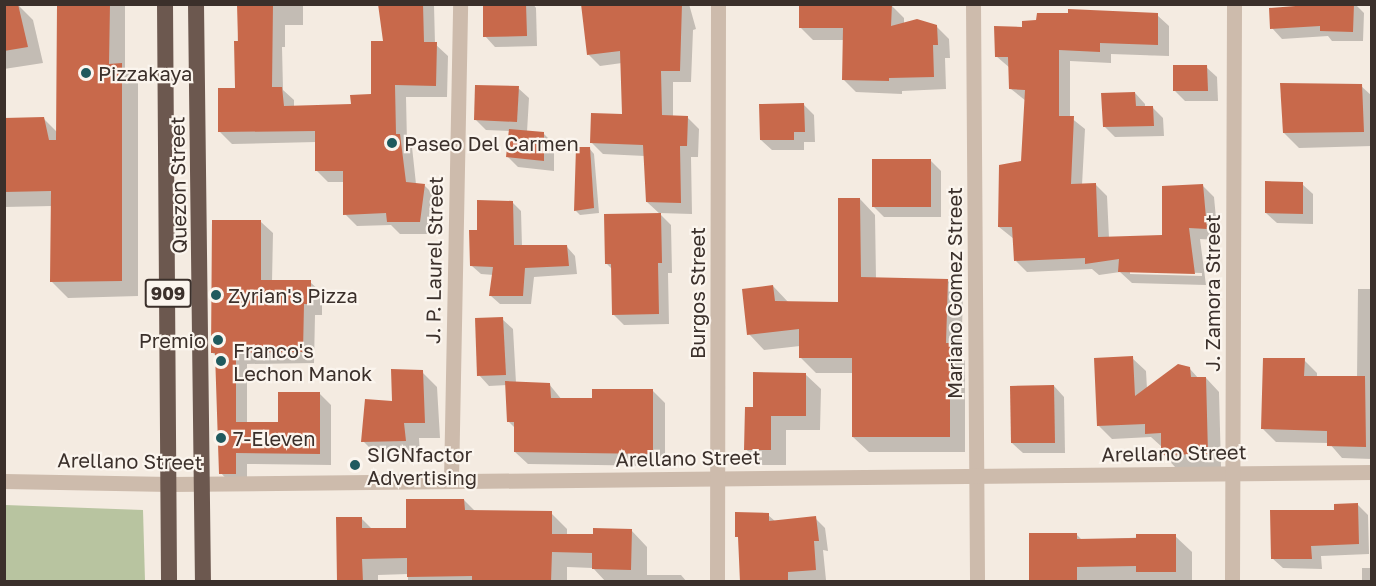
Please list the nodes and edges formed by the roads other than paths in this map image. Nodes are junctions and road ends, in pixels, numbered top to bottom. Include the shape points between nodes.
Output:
1 (165, 4) edge
2 (196, 4) edge
3 (460, 4) edge
4 (718, 4) edge
5 (973, 4) edge
6 (1234, 4) edge
7 (1371, 472) edge
8 (1232, 474) junction
9 (977, 476) junction
10 (718, 478) junction
11 (4, 481) edge
12 (451, 481) junction
13 (203, 483) junction
14 (170, 484) junction
15 (170, 582) edge
16 (203, 582) edge
17 (717, 582) edge
18 (977, 582) edge
19 (1232, 582) edge

1 - 14 highway, Quezon Street / 909
2 - 13 highway, Quezon Street / 909
3 - 12 street, J. P. Laurel Street
4 - 10 street, Burgos Street
5 - 9 street, Mariano Gomez Street
6 - 8 street, J. Zamora Street
7 - 8 street, Arellano Street
8 - 9 street, Arellano Street
8 - 19 street, J. Zamora Street
9 - 10 street, Arellano Street
9 - 18 street, Mariano Gomez Street
10 - 12 street, Arellano Street
10 - 17 street, Burgos Street
11 - 14 street, Arellano Street
12 - 13 street, Arellano Street
13 - 14 street, Arellano Street
13 - 16 highway, Quezon Street / 909
14 - 15 highway, Quezon Street / 909

